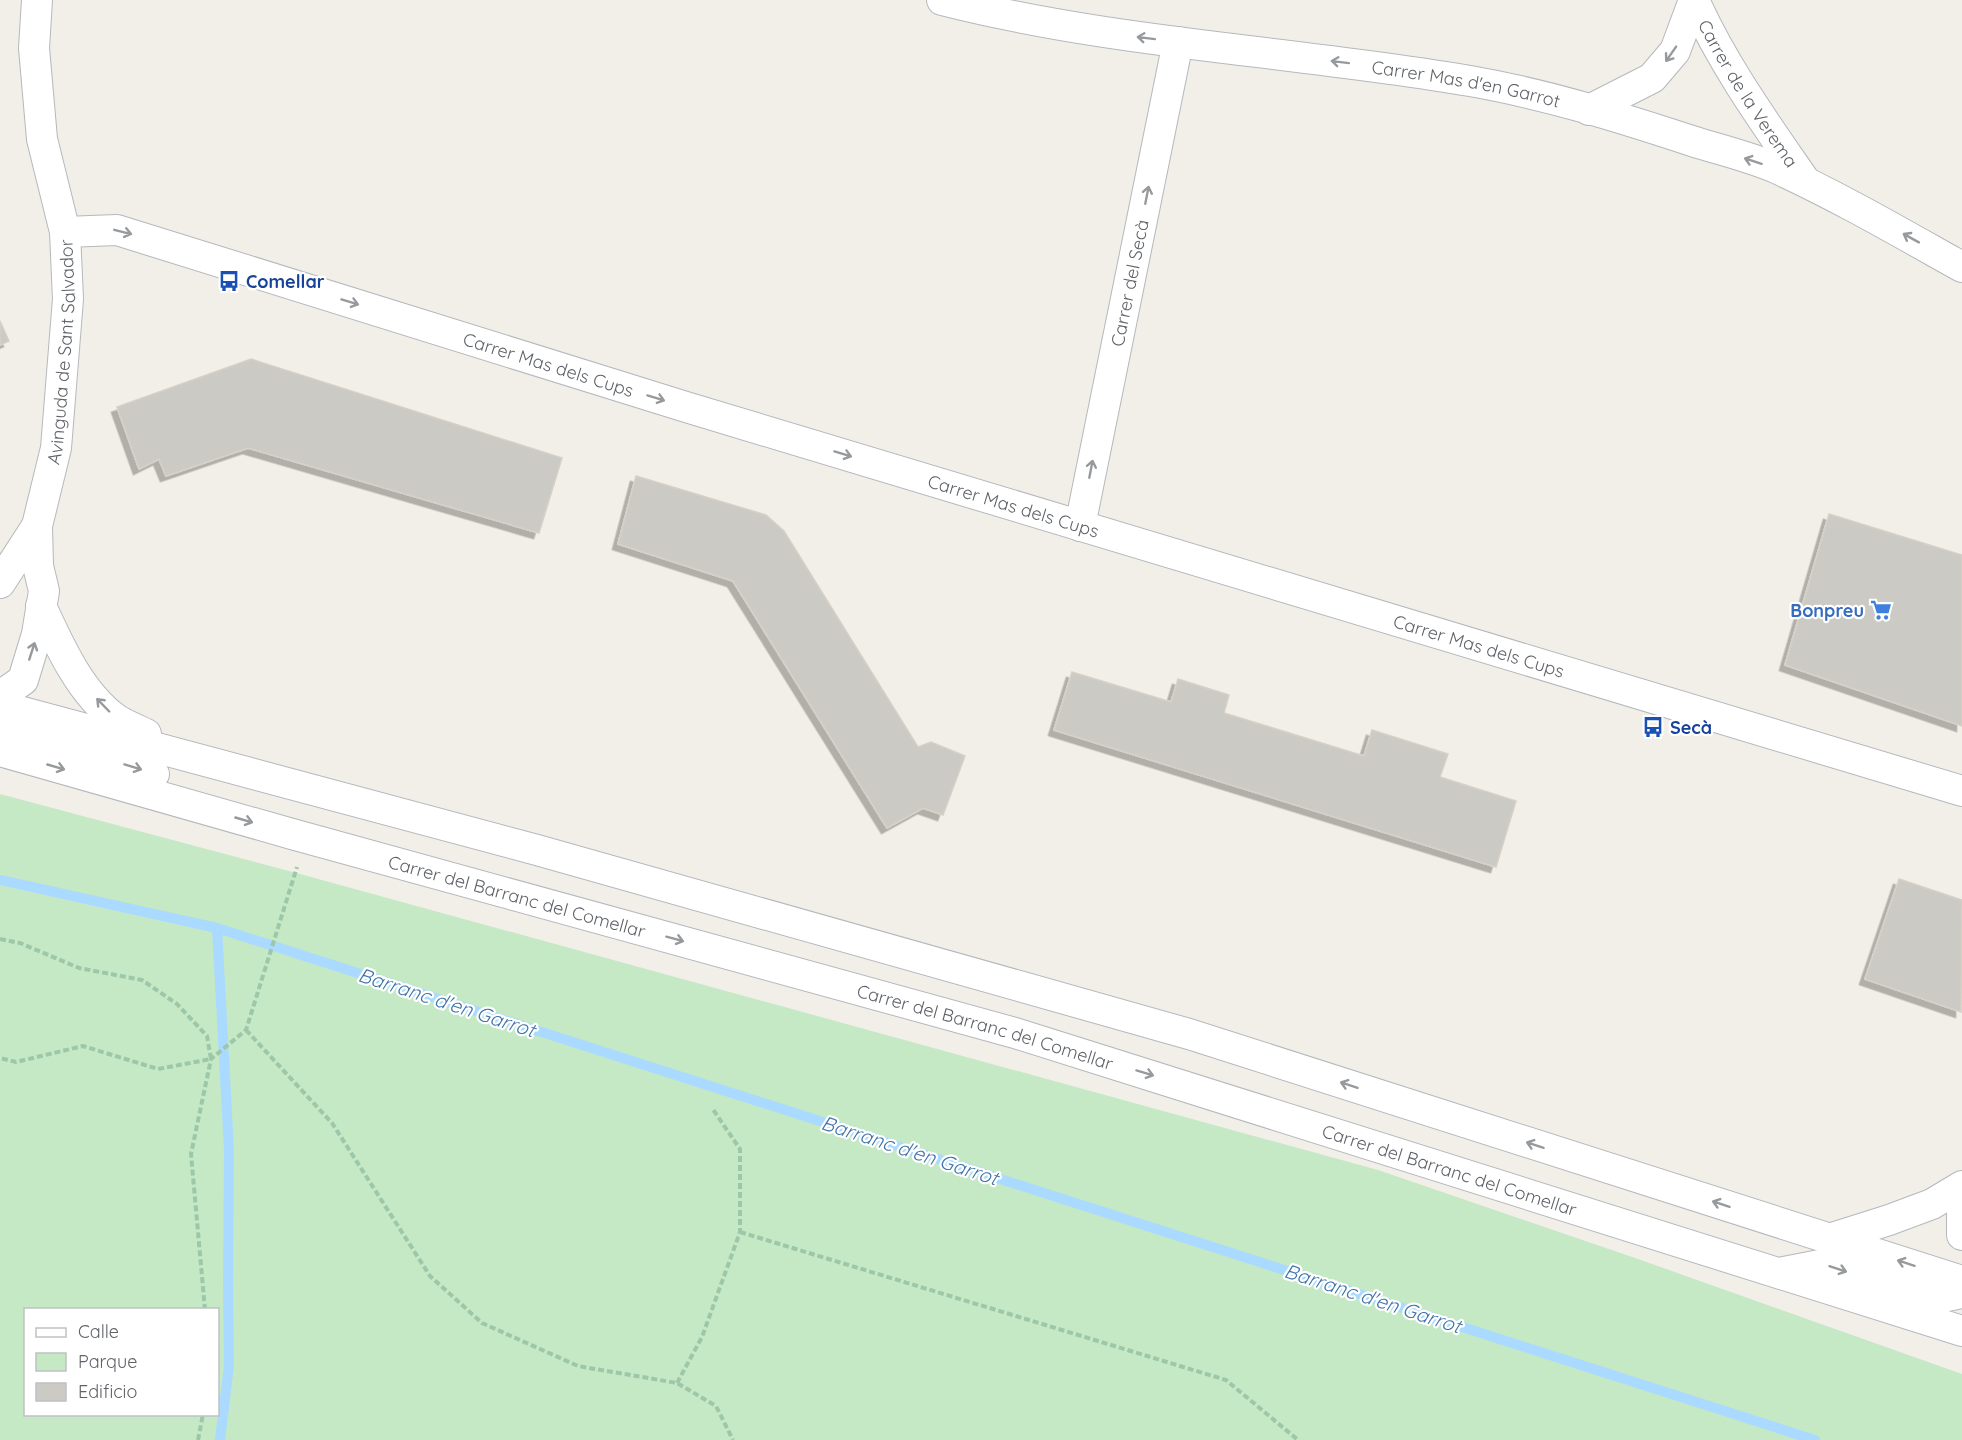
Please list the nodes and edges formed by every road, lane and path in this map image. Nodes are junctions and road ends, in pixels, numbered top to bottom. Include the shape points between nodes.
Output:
1 (37, 0) edge
2 (942, 0) edge
3 (1694, 0) edge
4 (1178, 42) junction
5 (1589, 110) junction
6 (1807, 183) junction
7 (65, 232) junction
8 (1962, 267) edge
9 (37, 526) junction
10 (1080, 526) junction
11 (0, 583) edge
12 (41, 606) junction
13 (0, 696) edge
14 (0, 706) edge
15 (0, 720) edge
16 (0, 751) edge
17 (230, 767) junction
18 (1962, 791) edge
19 (175, 801) junction
20 (306, 838) junction
21 (0, 939) edge
22 (246, 1030) junction
23 (0, 1058) edge
24 (211, 1059) junction
25 (712, 1108) dead end
26 (1962, 1186) edge
27 (1962, 1206) edge
28 (740, 1232) junction
29 (1962, 1235) edge
30 (1829, 1239) junction
31 (1781, 1273) junction
32 (1962, 1281) edge
33 (1962, 1293) edge
34 (205, 1308) edge
35 (1962, 1331) edge
36 (677, 1383) junction
37 (203, 1416) edge
38 (198, 1440) edge
39 (733, 1440) edge
40 (1298, 1440) edge

1 - 7 street, Avinguda de Sant Salvador via 34,48 42,139
4 -> 2 street, Carrer Mas d'en Garrot via 994,13
3 -> 5 street, Carrer de la Verema via 1675,51 1652,78
3 - 6 street, Carrer de la Verema via 1748,99
5 -> 4 street, Carrer Mas d'en Garrot via 1473,82
10 -> 4 street, Carrer del Secà
6 -> 5 street, Carrer Mas d'en Garrot via 1775,168
8 -> 6 street, Carrer Mas d'en Garrot
7 - 9 street, Avinguda de Sant Salvador via 68,299 56,448
7 -> 10 street, Carrer Mas dels Cups via 117,230
9 - 11 street, Avinguda de Sant Salvador
9 - 12 street, Avinguda de Sant Salvador via 38,566 44,591
10 - 18 street, Carrer Mas dels Cups
13 -> 12 street, Avinguda de Sant Salvador via 23,680
17 -> 12 street, Avinguda de Sant Salvador via 116,719 75,673
14 - 17 street
15 -> 19 street via 3,725 35,737 156,774
16 -> 19 street, Carrer del Barranc del Comellar
30 -> 17 street via 1189,1034
19 -> 20 street, Carrer del Barranc del Comellar
20 - 22 path
20 -> 31 street, Carrer del Barranc del Comellar via 1015,1033
21 - 24 path via 20,943 79,968 142,980 177,1004 207,1036
22 - 24 path
22 - 36 path via 332,1123 430,1276 482,1323 578,1366
23 - 24 path via 16,1062 83,1047 158,1069
24 - 34 path via 191,1154
25 - 28 path via 740,1149
26 - 30 street via 1932,1204
27 - 29 street
28 - 36 path via 702,1337
28 - 40 path via 1226,1380
32 -> 30 street
31 -> 33 street via 1825,1264 1933,1299
31 - 35 street, Carrer del Barranc del Comellar
36 - 39 path via 716,1406
37 - 38 path

